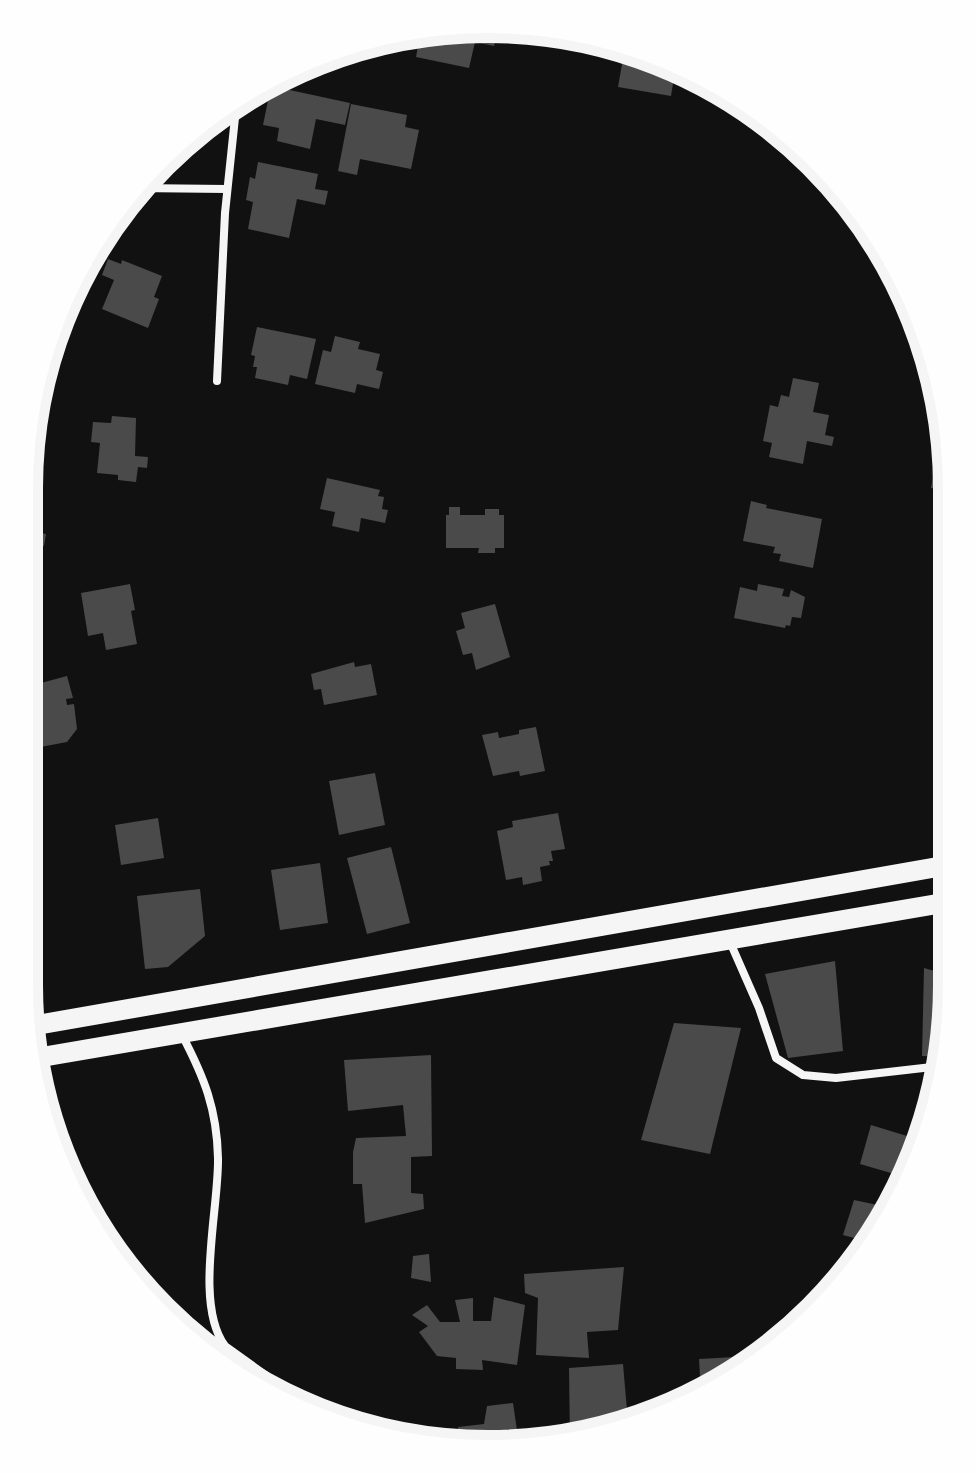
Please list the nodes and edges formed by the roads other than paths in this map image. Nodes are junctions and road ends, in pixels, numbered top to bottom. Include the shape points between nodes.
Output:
1 (235, 116) edge
2 (153, 188) edge
3 (227, 189) junction
4 (217, 381) dead end
5 (938, 867) edge
6 (938, 904) edge
7 (729, 940) junction
8 (40, 1024) edge
9 (182, 1035) junction
10 (44, 1057) edge
11 (930, 1067) edge
12 (273, 1380) edge

1 - 3 street
2 - 3 street
3 - 4 street
5 - 8 main road
6 - 7 main road
7 - 9 main road
7 - 11 street via 776,1058 803,1075 836,1078
9 - 10 main road
9 - 12 street via 202,1074 215,1126 213,1322 225,1346

